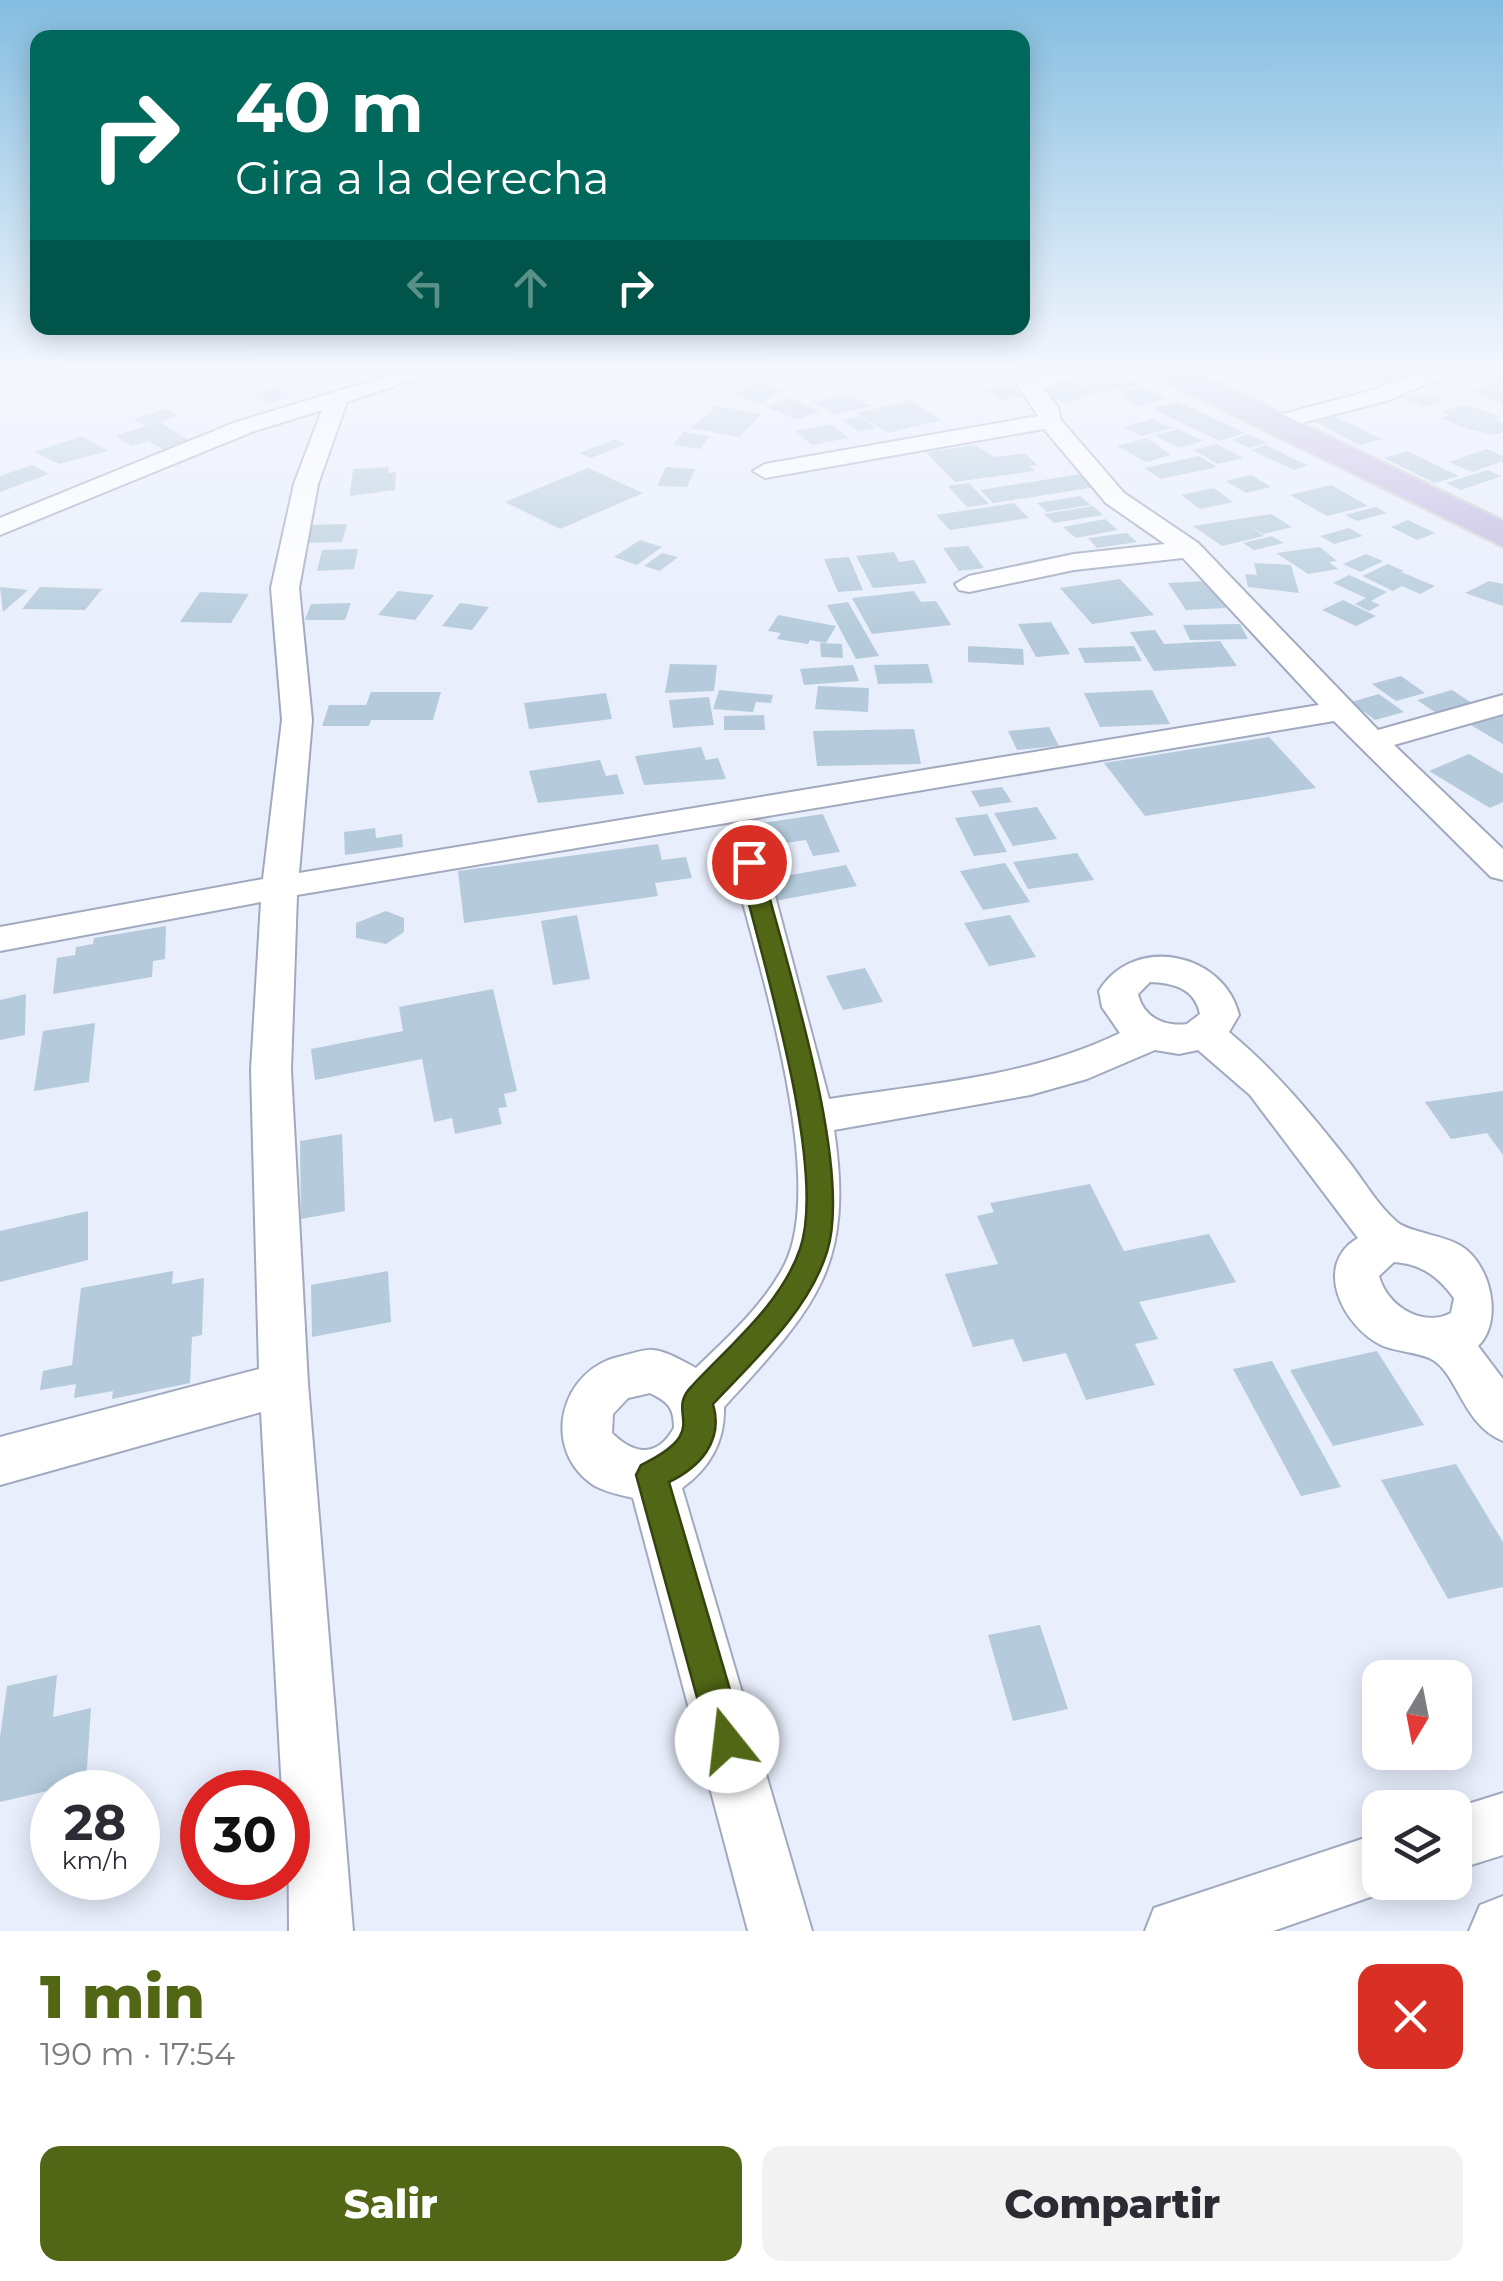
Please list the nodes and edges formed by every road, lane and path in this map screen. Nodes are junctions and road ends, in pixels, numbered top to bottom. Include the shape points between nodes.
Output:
1 (164, 457) edge
2 (316, 457) edge
3 (844, 457) edge
4 (1080, 457) edge
5 (1345, 457) edge
6 (765, 471) dead end
7 (0, 528) edge
8 (1503, 535) edge
9 (1189, 548) junction
10 (969, 584) dead end
11 (1503, 704) edge
12 (1341, 711) junction
13 (1374, 741) junction
14 (749, 862) dead end
15 (1503, 869) edge
16 (280, 888) junction
17 (0, 939) edge
18 (1152, 1034) junction
19 (1205, 1034) junction
20 (812, 1118) junction
21 (1387, 1243) junction
22 (1446, 1340) junction
23 (284, 1384) junction
24 (697, 1400) junction
25 (1503, 1418) edge
26 (0, 1461) edge
27 (652, 1475) junction
28 (1503, 1824) edge
29 (1472, 1834) edge
30 (1362, 1870) edge
31 (321, 1931) edge
32 (780, 1931) edge
33 (1177, 1931) edge

1 - 7 street
2 - 16 street via 285,588 297,720
3 - 6 street
4 - 9 street via 1115,498
5 - 8 main road
9 - 10 street
9 - 12 street
11 - 13 street
12 - 13 street
12 - 16 street
13 - 15 street
14 - 20 street
16 - 17 street
16 - 23 street via 271,1070
18 - 19 street via 1180,1040
18 - 19 street via 1125,1015 1118,991 1134,974 1166,969 1212,990 1220,1015
18 - 20 street via 1119,1053 1011,1083
19 - 21 street via 1264,1084
20 - 24 street via 822,1204 813,1252 778,1314
21 - 22 street via 1423,1247 1470,1282 1477,1297 1472,1325
21 - 22 street via 1371,1249 1355,1274 1367,1307 1402,1334
22 - 25 street
23 - 26 street
23 - 31 street
24 - 27 street via 701,1416 694,1446 684,1460
24 - 27 street via 670,1376 632,1372 599,1390 588,1406 587,1442 597,1458 631,1476
27 - 32 street
28 - 29 street
30 - 33 street

